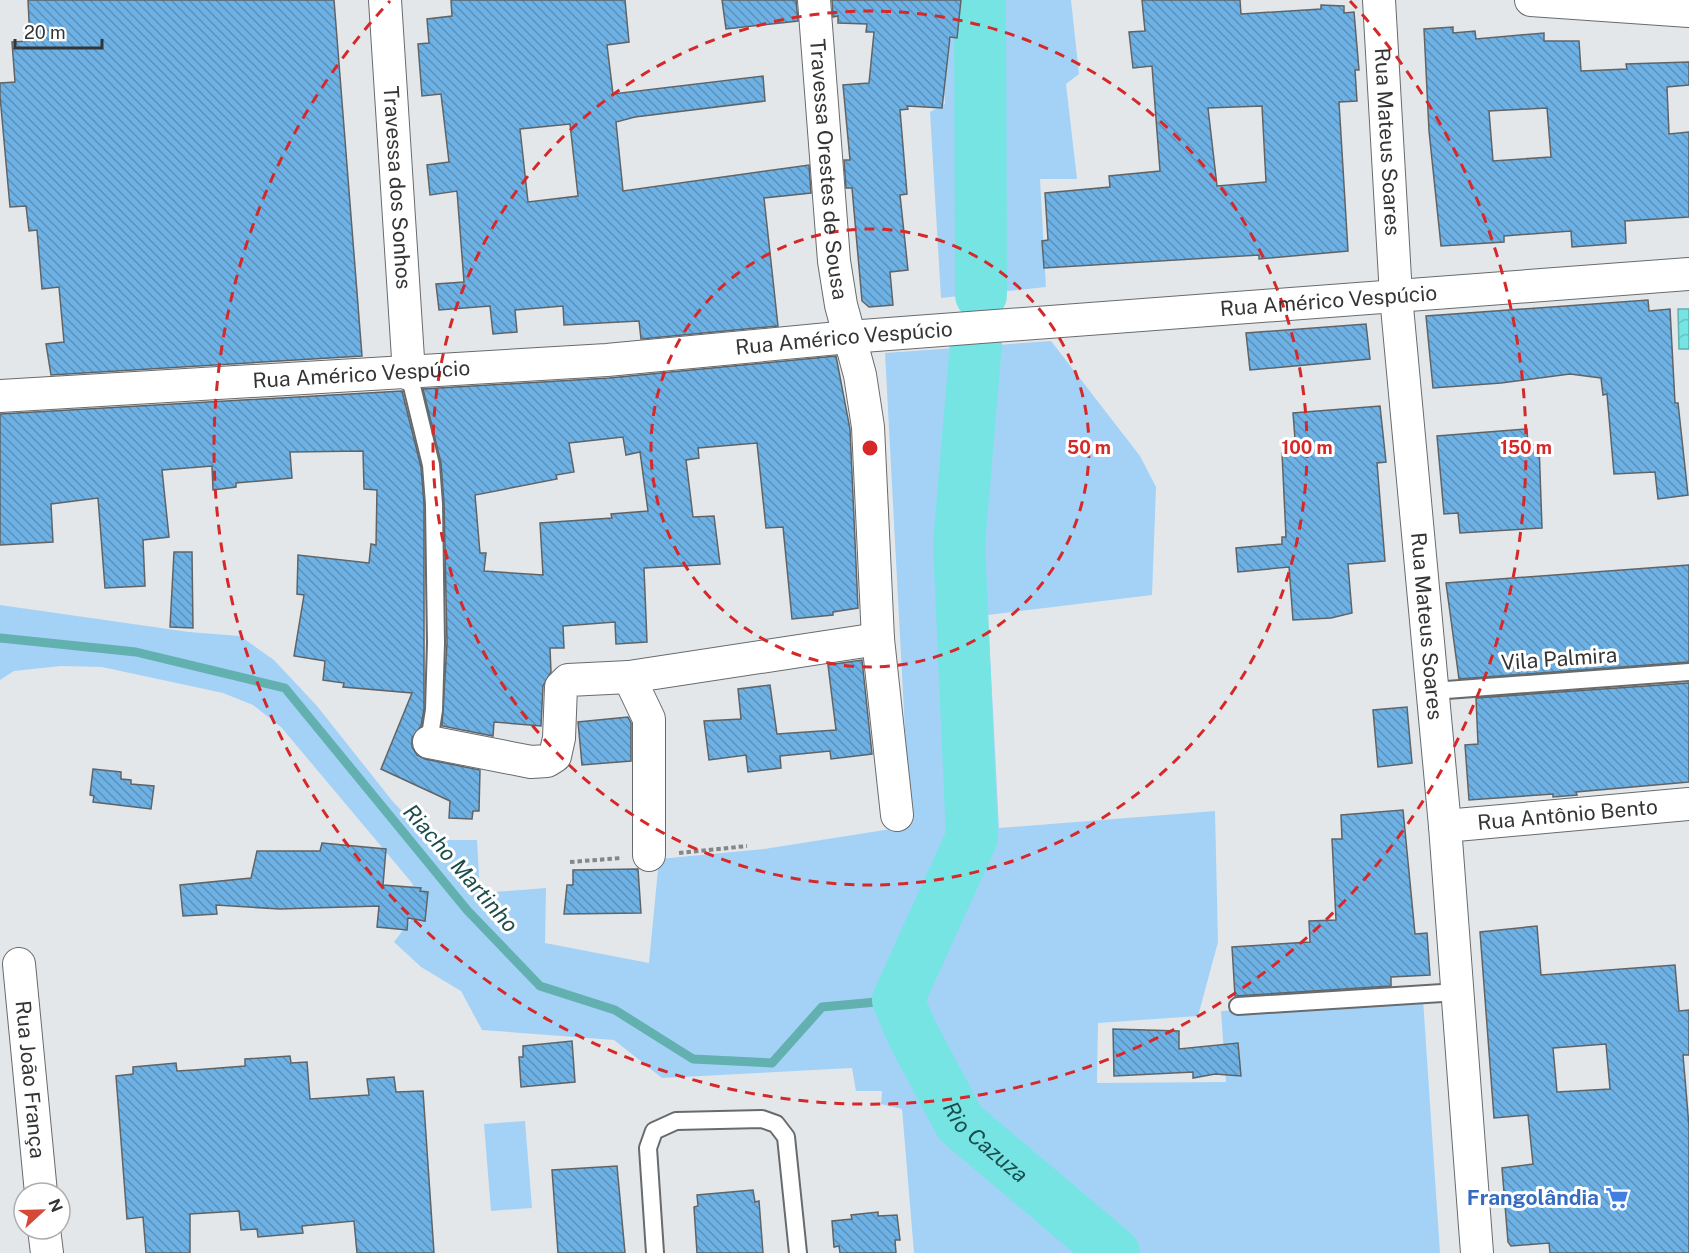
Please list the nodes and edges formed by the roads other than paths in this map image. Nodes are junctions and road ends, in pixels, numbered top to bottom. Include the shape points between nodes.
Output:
1 (385, 0) edge
2 (814, 0) edge
3 (1378, 0) edge
4 (1531, 0) edge
5 (1689, 11) edge
6 (1689, 274) edge
7 (1396, 296) junction
8 (849, 337) junction
9 (409, 374) junction
10 (0, 396) edge
11 (878, 639) junction
12 (1689, 672) edge
13 (629, 677) junction
14 (1433, 691) junction
15 (429, 742) joint
16 (1689, 804) edge
17 (897, 815) dead end
18 (1446, 826) junction
19 (649, 855) dead end
20 (19, 964) dead end
21 (1458, 992) junction
22 (1238, 1006) dead end
23 (40, 1181) edge
24 (655, 1253) edge
25 (798, 1253) edge
26 (1477, 1253) edge

1 - 9 street, Travessa dos Sonhos
2 - 8 street, Travessa Orestes de Sousa via 834,261
3 - 7 street, Rua Mateus Soares
4 - 5 street
6 - 7 street, Rua Américo Vespúcio
7 - 8 street, Rua Américo Vespúcio
7 - 14 street, Rua Mateus Soares
8 - 9 street, Rua Américo Vespúcio
8 - 11 street, Travessa Orestes de Sousa via 868,427
9 - 10 street, Rua Américo Vespúcio
9 - 15 lane via 431,465 434,504 436,643
11 - 13 street
11 - 17 street, Travessa Orestes de Sousa
12 - 14 lane, Vila Palmira
13 - 15 street via 573,678 564,683 555,756 547,761 531,762
13 - 19 street via 649,719
14 - 18 street, Rua Mateus Soares
16 - 18 street, Rua Antônio Bento
18 - 21 street, Rua Mateus Soares
20 - 23 street, Rua João França
21 - 22 lane
21 - 26 street, Rua Mateus Soares
24 - 25 lane via 648,1148 654,1131 676,1121 762,1119 776,1124 786,1137

